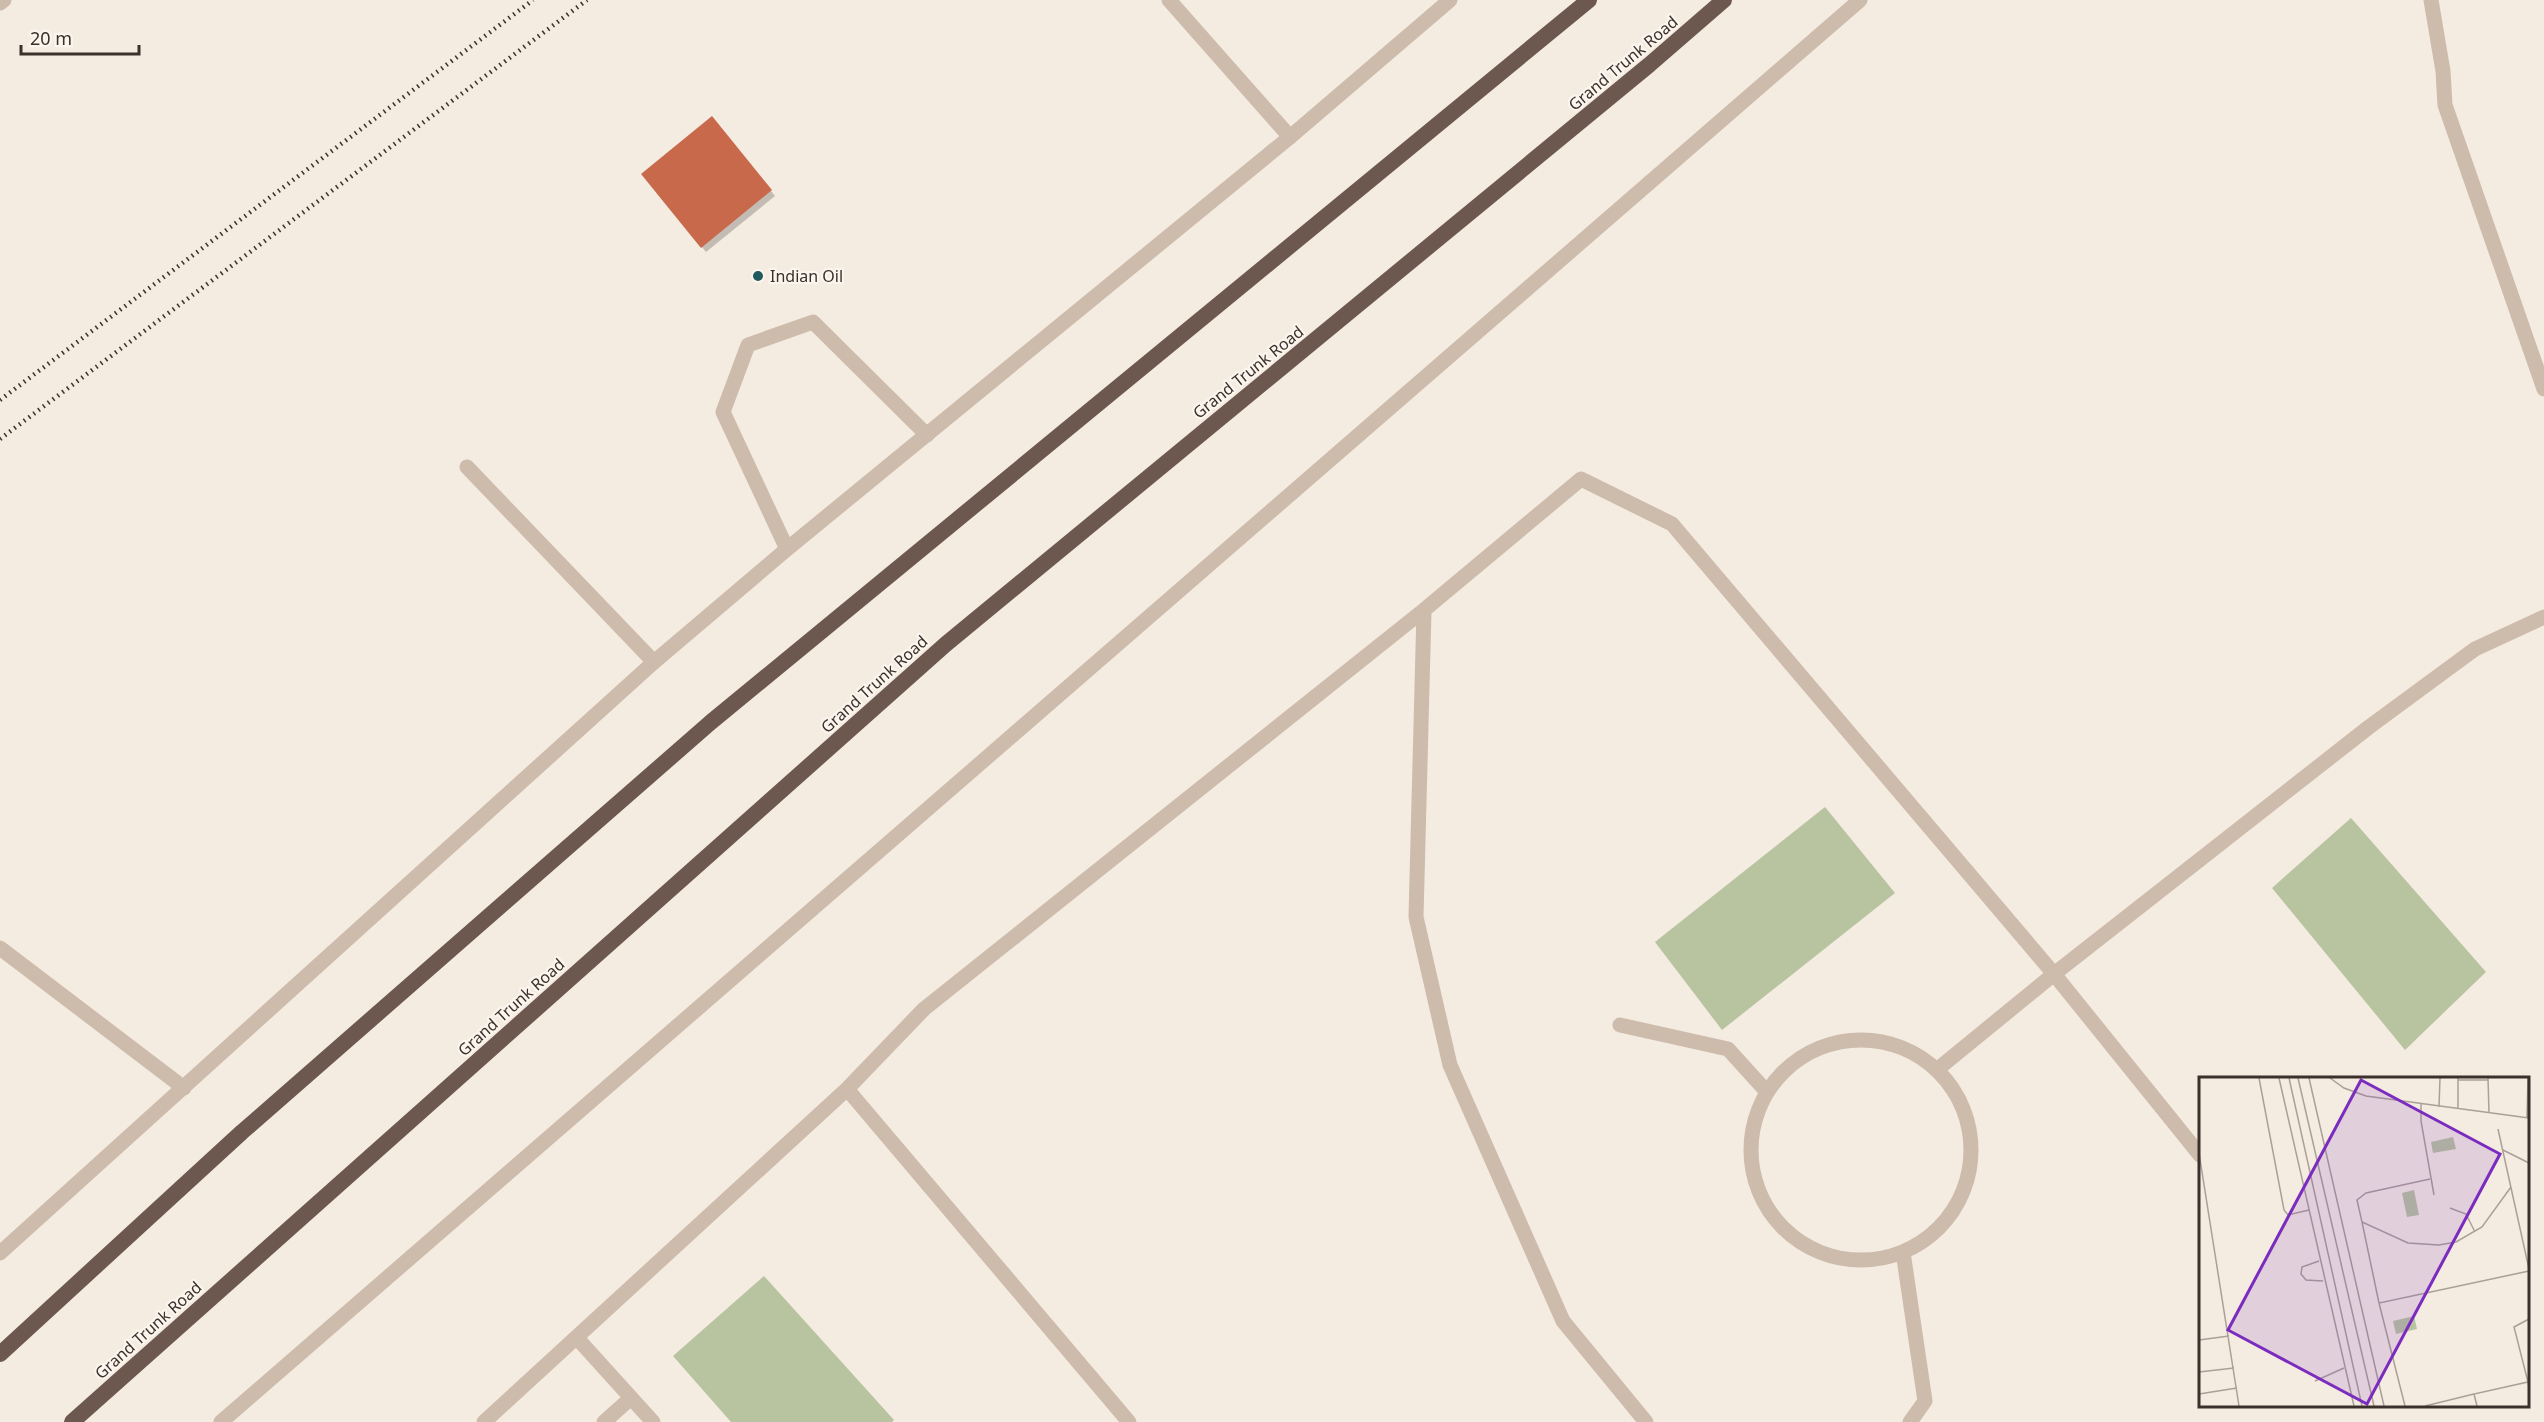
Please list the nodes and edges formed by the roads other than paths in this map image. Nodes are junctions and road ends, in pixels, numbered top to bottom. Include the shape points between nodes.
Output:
1 (4, 0) edge
2 (1169, 0) edge
3 (1450, 0) edge
4 (1589, 0) edge
5 (1724, 0) edge
6 (1860, 0) edge
7 (2431, 0) edge
8 (0, 3) edge
9 (1290, 137) junction
10 (2544, 389) edge
11 (927, 435) junction
12 (467, 467) dead end
13 (787, 549) junction
14 (1424, 610) junction
15 (2544, 617) edge
16 (654, 662) junction
17 (0, 948) edge
18 (2054, 974) junction
19 (1620, 1025) dead end
20 (1939, 1068) junction
21 (184, 1088) junction
22 (847, 1089) junction
23 (1767, 1092) junction
24 (2199, 1154) edge
25 (1903, 1252) junction
26 (0, 1253) edge
27 (578, 1338) junction
28 (0, 1354) edge
29 (631, 1398) junction
30 (72, 1422) edge
31 (221, 1422) edge
32 (484, 1422) edge
33 (604, 1422) edge
34 (652, 1422) edge
35 (1129, 1422) edge
36 (1646, 1422) edge
37 (1910, 1422) edge

1 - 8 street
2 - 9 street
3 - 9 street
4 - 28 highway via 711,722 242,1132
5 - 30 highway, Grand Trunk Road via 946,644
6 - 31 street
7 - 10 street via 2445,105
9 - 11 street
11 - 13 street
11 - 13 street via 813,322 748,345 723,412
12 - 16 street
13 - 16 street
14 - 18 street via 1581,479 1672,524
14 - 22 street via 924,1009
14 - 36 street via 1416,917 1450,1065 1563,1321
15 - 18 street via 2475,649 2369,727
16 - 21 street
17 - 21 street
18 - 20 street
18 - 24 street
19 - 23 street via 1728,1049
20 - 23 street via 1903,1048 1871,1040 1840,1041 1810,1052 1785,1071
20 - 25 street via 1955,1092 1969,1128 1970,1166 1958,1202 1935,1232
21 - 26 street
22 - 27 street
22 - 35 street
23 - 25 street via 1753,1128 1752,1161 1760,1194 1779,1222 1805,1244 1836,1257 1870,1260
25 - 37 street via 1925,1401
27 - 29 street
27 - 32 street
29 - 33 street
29 - 34 street

